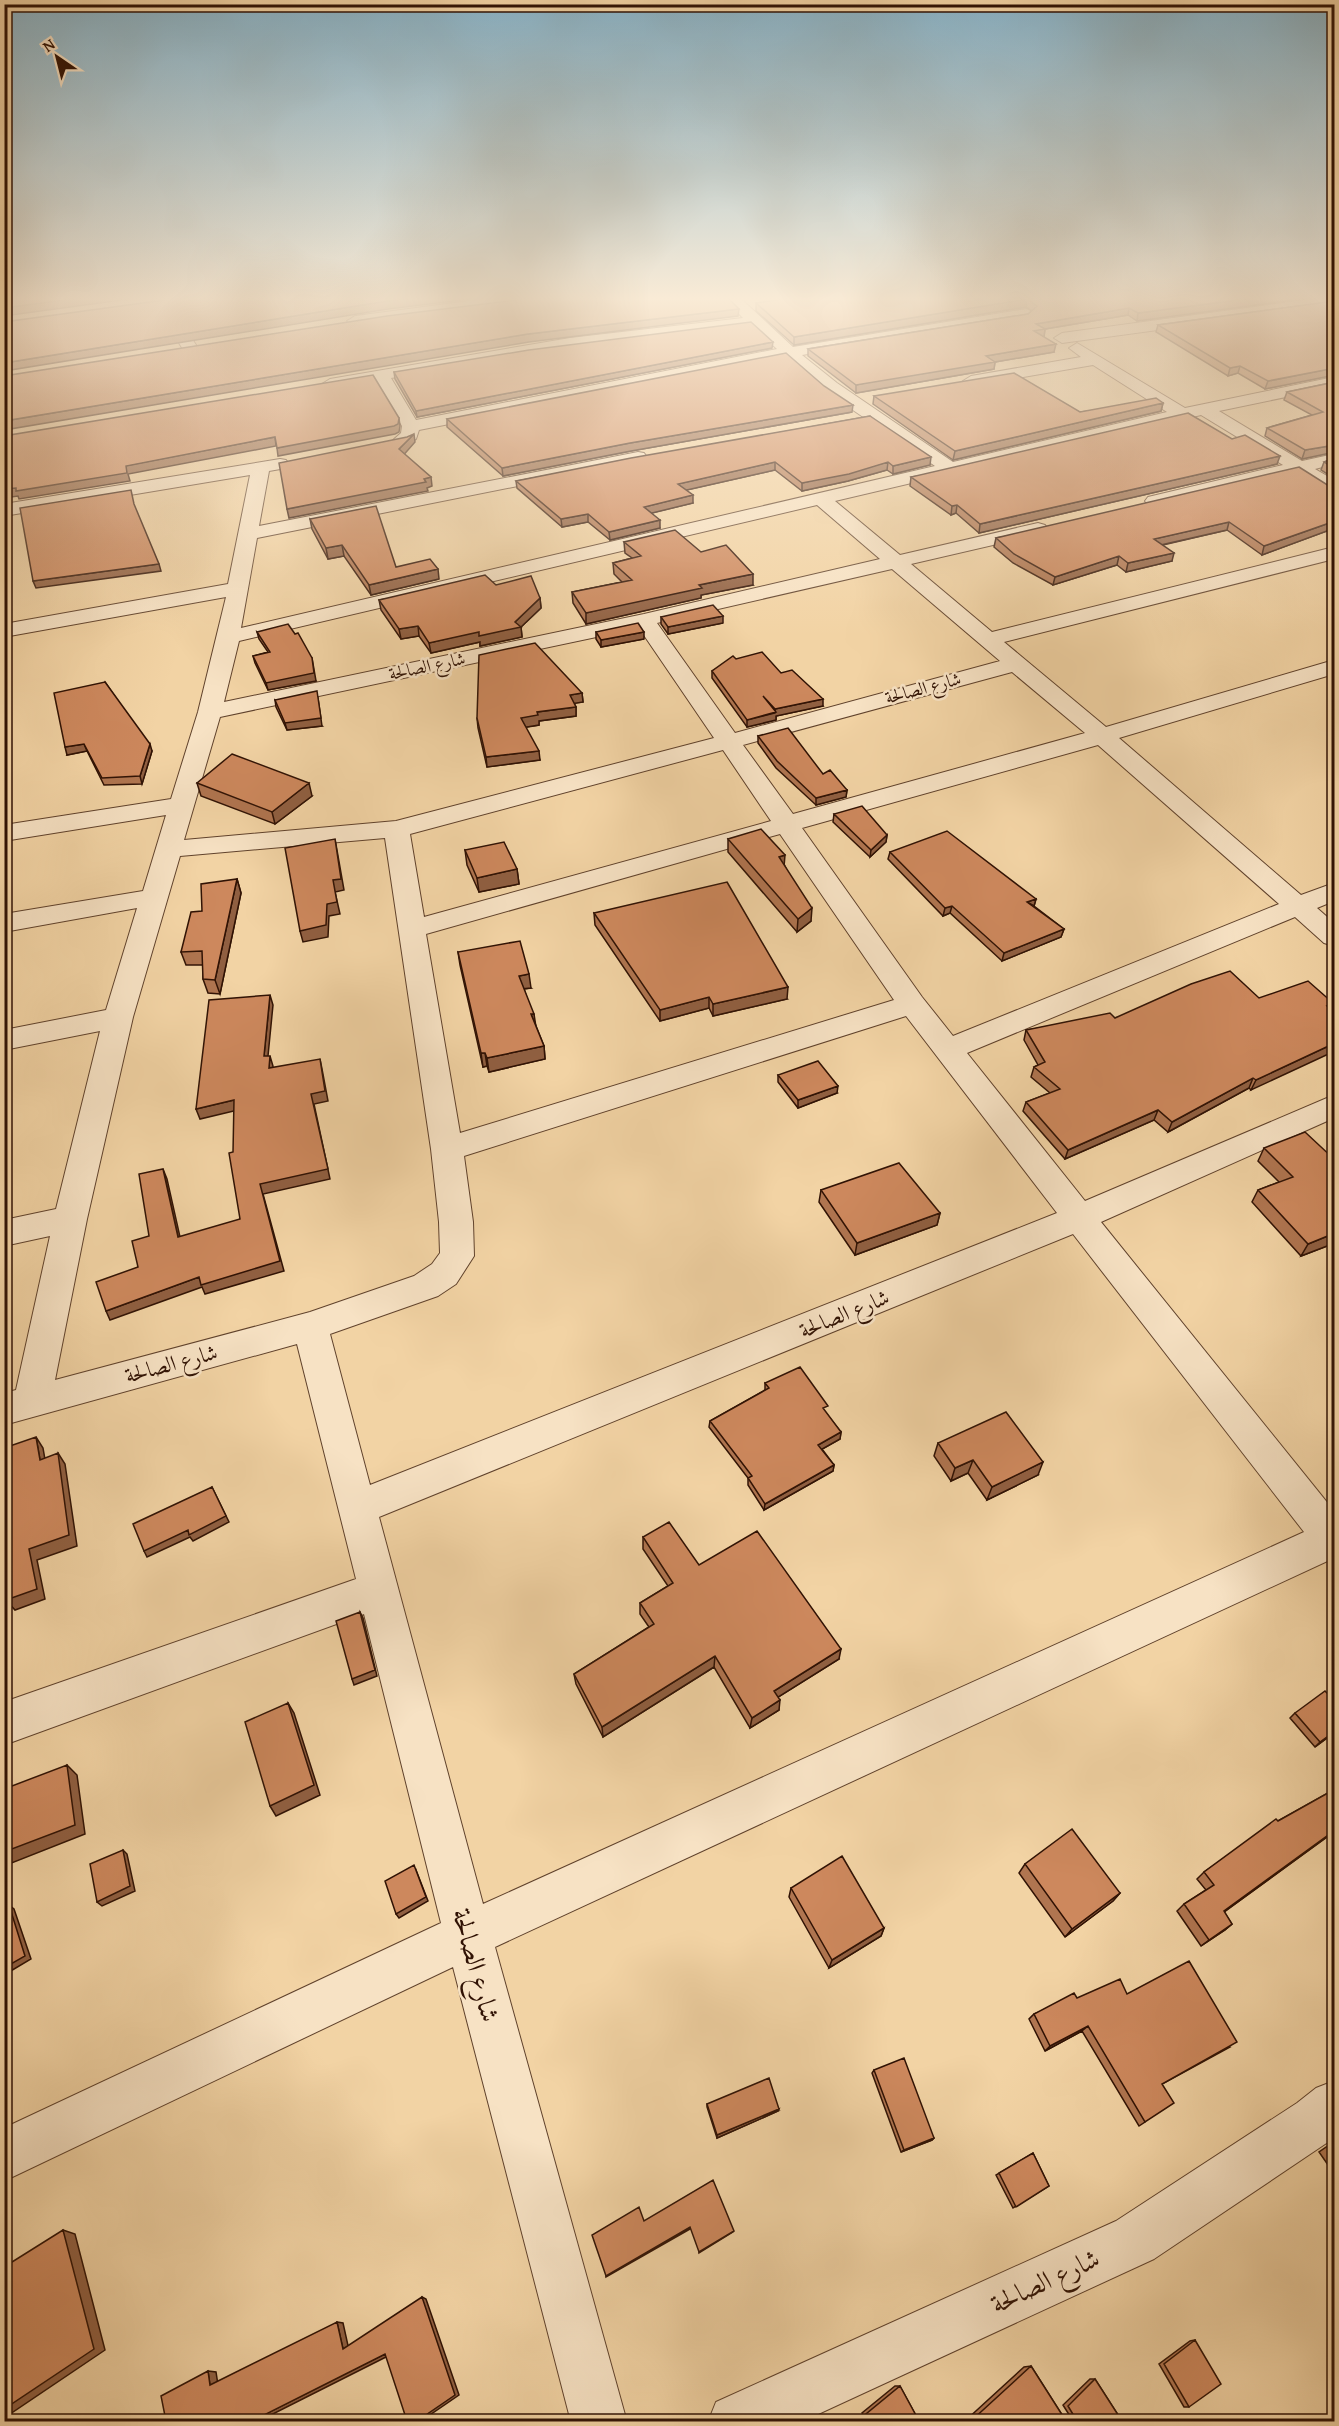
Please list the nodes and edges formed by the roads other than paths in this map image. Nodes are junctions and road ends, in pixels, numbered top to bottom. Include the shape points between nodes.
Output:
1 (401, 409) edge
2 (497, 409) edge
3 (852, 409) edge
4 (1174, 409) edge
5 (1203, 409) joint
6 (849, 411) joint
7 (1182, 414) junction
8 (411, 426) junction
9 (387, 445) edge
10 (654, 454) edge
11 (1335, 459) edge
12 (294, 462) edge
13 (1299, 467) junction
14 (260, 468) junction
15 (950, 468) junction
16 (1335, 488) edge
17 (820, 498) junction
18 (1137, 505) edge
19 (4, 510) edge
20 (1057, 524) edge
21 (248, 534) junction
22 (1335, 553) edge
23 (895, 563) junction
24 (237, 589) junction
25 (644, 620) junction
26 (4, 631) edge
27 (229, 637) junction
28 (988, 640) junction
29 (1016, 664) junction
30 (1335, 667) edge
31 (210, 712) junction
32 (1102, 736) junction
33 (726, 741) junction
34 (181, 805) junction
35 (786, 825) junction
36 (396, 829) junction
37 (4, 833) edge
38 (168, 849) junction
39 (1335, 891) edge
40 (153, 897) junction
41 (1299, 906) junction
42 (4, 922) edge
43 (412, 929) junction
44 (1335, 937) edge
45 (912, 1004) junction
46 (118, 1017) junction
47 (4, 1040) edge
48 (949, 1049) junction
49 (1335, 1106) edge
50 (447, 1149) junction
51 (1079, 1218) junction
52 (70, 1219) junction
53 (4, 1233) edge
54 (310, 1326) junction
55 (18, 1405) edge
56 (357, 1508) junction
57 (1334, 1538) edge
58 (378, 1590) junction
59 (4, 1724) edge
60 (468, 1935) junction
61 (1335, 2106) edge
62 (4, 2155) edge
63 (599, 2421) edge
64 (736, 2421) edge

1 - 8 street
2 - 8 street
3 - 6 street
4 - 7 street
5 - 7 street
5 - 13 street
6 - 15 street via 871,416
7 - 15 street
8 - 9 street via 410,435
10 - 21 street
11 - 13 street
12 - 14 street
13 - 16 street
13 - 18 street
14 - 19 street
14 - 21 street, شارع الصالحة
15 - 17 street
17 - 23 street
17 - 27 street
20 - 23 street, شارع الصالحة
21 - 24 street, شارع الصالحة
22 - 28 street
23 - 25 street, شارع الصالحة
23 - 28 street
24 - 26 street
24 - 27 street, شارع الصالحة
25 - 31 street, شارع الصالحة
25 - 33 street
27 - 31 street, شارع الصالحة
28 - 29 street
29 - 32 street
29 - 33 street, شارع الصالحة
30 - 32 street
31 - 34 street, شارع الصالحة
32 - 35 street
32 - 41 street
33 - 35 street
33 - 36 street, شارع الصالحة via 480,810
34 - 37 street
34 - 38 street, شارع الصالحة
35 - 43 street
35 - 45 street
36 - 38 street, شارع الصالحة
36 - 43 street, شارع الصالحة
38 - 40 street, شارع الصالحة
39 - 41 street
40 - 42 street
40 - 46 street, شارع الصالحة
41 - 44 street
41 - 48 street
43 - 50 street, شارع الصالحة
45 - 48 street
45 - 50 street
46 - 47 street
46 - 52 street, شارع الصالحة
48 - 51 street
49 - 51 street, شارع الصالحة
50 - 54 street, شارع الصالحة via 457,1256 444,1274 426,1286
51 - 56 street, شارع الصالحة
51 - 57 street
52 - 53 street
52 - 55 street, شارع الصالحة
54 - 55 street, شارع الصالحة
54 - 56 street, شارع الصالحة
56 - 58 street, شارع الصالحة
57 - 60 street
58 - 59 street
58 - 60 street, شارع الصالحة
60 - 62 street
60 - 63 street, شارع الصالحة
61 - 64 street, شارع الصالحة via 1135,2240

